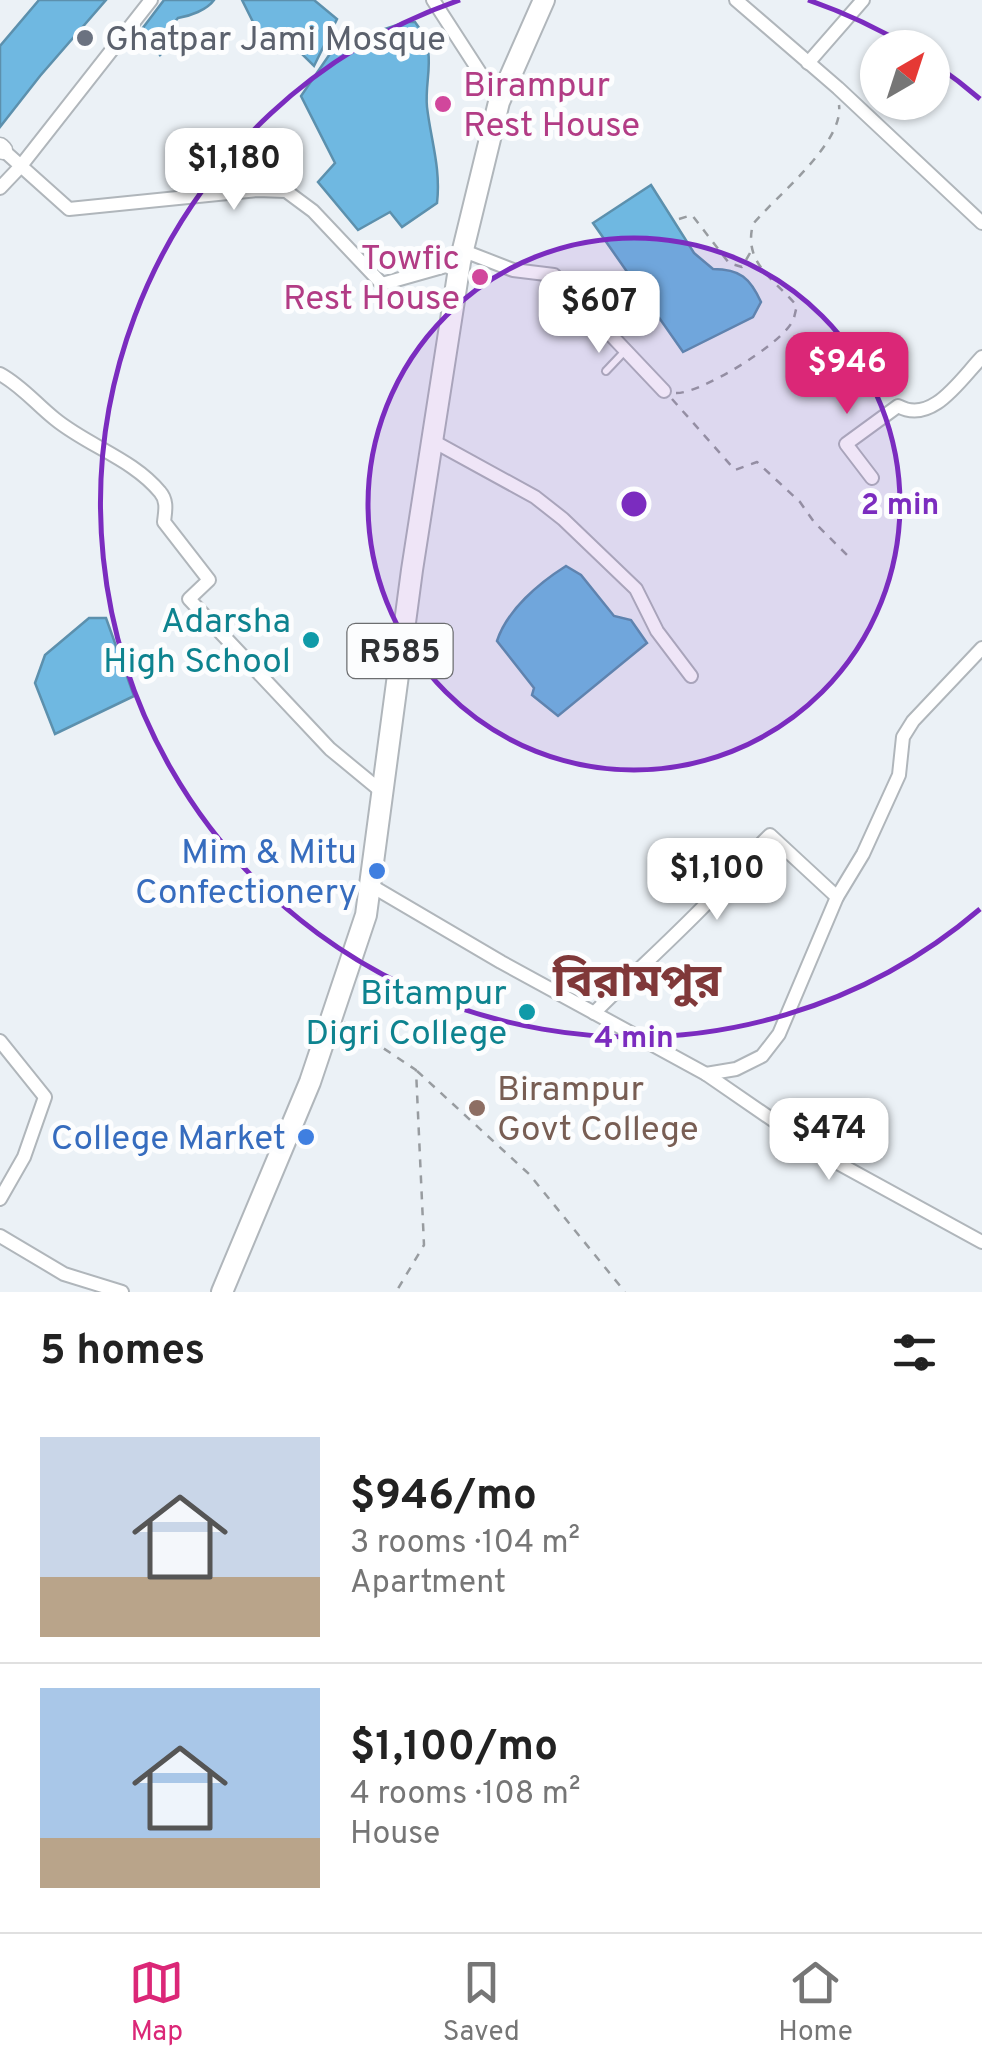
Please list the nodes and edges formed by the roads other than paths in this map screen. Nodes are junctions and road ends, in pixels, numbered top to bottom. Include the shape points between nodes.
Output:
1 (151, 0) edge
2 (433, 0) edge
3 (544, 0) edge
4 (736, 0) edge
5 (863, 0) edge
6 (808, 63) junction
7 (499, 102) junction
8 (1, 148) edge
9 (20, 167) junction
10 (0, 188) edge
11 (982, 223) edge
12 (462, 257) junction
13 (624, 352) junction
14 (982, 358) edge
15 (606, 371) dead end
16 (0, 374) edge
17 (664, 391) road end
18 (433, 440) junction
19 (872, 478) dead end
20 (982, 648) edge
21 (691, 676) dead end
22 (381, 791) junction
23 (370, 885) junction
24 (837, 897) junction
25 (594, 1013) junction
26 (0, 1041) edge
27 (706, 1074) junction
28 (0, 1199) edge
29 (0, 1236) edge
30 (982, 1242) edge
31 (96, 1289) edge
32 (122, 1292) edge
33 (222, 1292) edge

1 - 9 street
2 - 7 street
3 - 7 main road, R585
4 - 6 street
5 - 6 street
6 - 11 street
7 - 12 main road, R585
8 - 9 street
9 - 10 street
9 - 12 street via 70,208 286,191 382,284
12 - 13 street via 554,275
12 - 18 main road, R585
13 - 15 lane
13 - 17 street
14 - 19 street via 937,404 922,412 898,406 846,444
16 - 22 street via 162,493 164,522 209,580 190,599 330,749
18 - 21 street via 563,519 636,590
18 - 22 main road, R585
20 - 24 street via 903,737 899,775
22 - 23 main road, R585
23 - 25 street
23 - 33 main road, R585 via 334,1016
24 - 25 street via 770,835
24 - 27 street via 789,1014 762,1056
25 - 27 street
26 - 28 street via 45,1096
27 - 30 street via 824,1156
29 - 31 street
31 - 32 street

